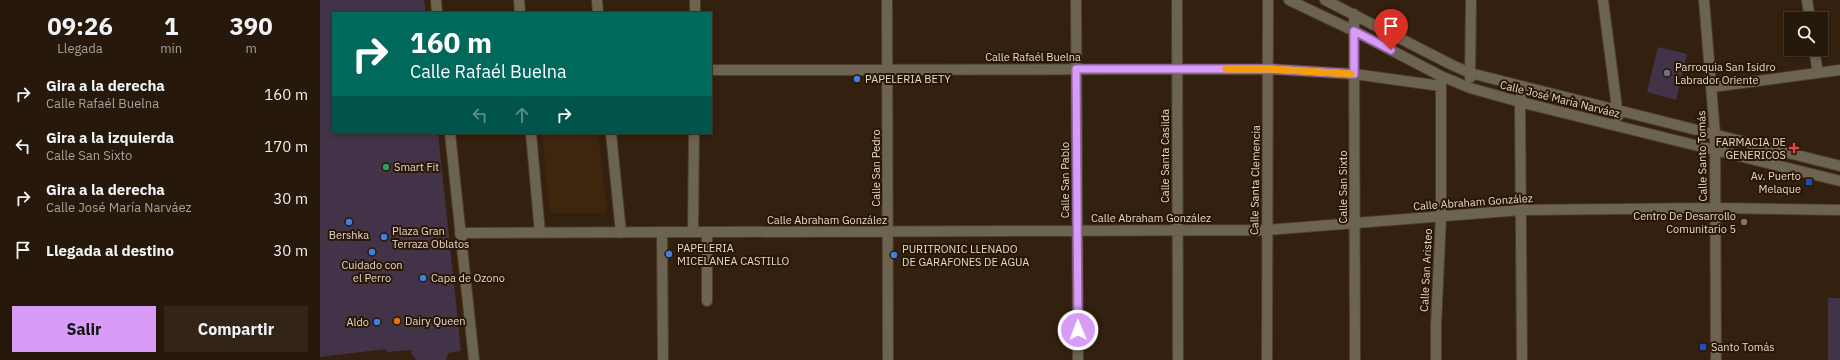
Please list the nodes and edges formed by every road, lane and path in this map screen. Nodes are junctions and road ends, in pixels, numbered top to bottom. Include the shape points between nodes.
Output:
1 (436, 0) edge
2 (519, 0) edge
3 (597, 0) edge
4 (695, 0) edge
5 (887, 0) edge
6 (1076, 0) edge
7 (1177, 0) edge
8 (1268, 0) edge
9 (1289, 0) edge
10 (1325, 0) edge
11 (1471, 0) edge
12 (1604, 0) edge
13 (1704, 0) edge
14 (1807, 0) edge
15 (437, 12) edge
16 (520, 12) edge
17 (598, 12) edge
18 (695, 12) edge
19 (1809, 12) edge
20 (1354, 14) junction
21 (1354, 31) junction
22 (1815, 56) edge
23 (1452, 65) junction
24 (1076, 69) junction
25 (1178, 69) junction
26 (1269, 69) junction
27 (712, 70) edge
28 (887, 70) junction
29 (1840, 70) edge
30 (1470, 73) junction
31 (1818, 73) junction
32 (1354, 74) junction
33 (1441, 76) junction
34 (1441, 86) junction
35 (1522, 86) junction
36 (1712, 87) junction
37 (1470, 88) junction
38 (1520, 102) junction
39 (1618, 110) junction
40 (1619, 126) junction
41 (450, 134) edge
42 (531, 134) edge
43 (611, 134) edge
44 (694, 134) edge
45 (1715, 134) junction
46 (1716, 151) junction
47 (1840, 166) edge
48 (1840, 181) edge
49 (1715, 208) junction
50 (1521, 210) junction
51 (1840, 210) edge
52 (1441, 216) junction
53 (1355, 223) junction
54 (1077, 230) junction
55 (1177, 230) junction
56 (1266, 230) junction
57 (888, 231) junction
58 (662, 232) junction
59 (693, 232) junction
60 (706, 232) junction
61 (540, 233) junction
62 (621, 233) junction
63 (460, 234) junction
64 (707, 301) dead end
65 (474, 360) edge
66 (663, 360) edge
67 (888, 360) edge
68 (1078, 360) edge
69 (1178, 360) edge
70 (1267, 360) edge
71 (1355, 360) edge
72 (1436, 360) edge
73 (1522, 360) edge
74 (1716, 360) edge

1 - 15 street
2 - 16 street
3 - 17 street
4 - 18 street
5 - 28 street, Calle San Pedro
6 - 24 street, Calle San Pablo
7 - 25 street, Calle Santa Casilda
8 - 26 street, Calle Santa Clemencia
9 - 21 street, Calle José María Narváez
10 - 20 street, Calle José María Narváez
11 - 30 street
12 - 39 street
13 - 36 street, Calle Santo Tomás
14 - 19 street
20 - 21 street, Calle San Sixto
20 - 23 street, Calle José María Narváez
21 - 32 street, Calle San Sixto
21 - 33 street, Calle José María Narváez
22 - 31 street
23 - 30 street, Calle José María Narváez
23 - 33 street
24 - 25 street, Calle Rafaél Buelna
24 - 28 street, Calle Rafaél Buelna
24 - 54 street, Calle San Pablo
25 - 26 street, Calle Rafaél Buelna
25 - 55 street, Calle Santa Casilda
26 - 32 street, Calle Rafaél Buelna
26 - 56 street, Calle Santa Clemencia
27 - 28 street, Calle Rafaél Buelna
28 - 57 street, Calle San Pedro
29 - 31 street
30 - 35 street, Calle José María Narváez
30 - 37 street
31 - 36 street
32 - 34 street, Calle Rafaél Buelna
32 - 53 street, Calle San Sixto
33 - 34 street, Calle San Aristeo
33 - 37 street, Calle José María Narváez
34 - 52 street, Calle San Aristeo
35 - 38 street
35 - 39 street, Calle José María Narváez
36 - 45 street, Calle Santo Tomás
37 - 38 street, Calle José María Narváez
38 - 40 street, Calle José María Narváez
38 - 50 street
39 - 40 street
39 - 45 street, Calle José María Narváez
40 - 46 street, Calle José María Narváez
41 - 63 street
42 - 61 street
43 - 62 street
44 - 59 street
45 - 46 street, Calle Santo Tomás
45 - 47 street, Calle José María Narváez
46 - 48 street, Calle José María Narváez
46 - 49 street, Calle Santo Tomás
49 - 50 street, Calle Abraham González
49 - 51 street, Calle Abraham González
49 - 74 street, Calle Santo Tomás
50 - 52 street, Calle Abraham González
50 - 73 street
52 - 53 street, Calle Abraham González
52 - 72 street, Calle San Aristeo
53 - 56 street, Calle Abraham González
53 - 71 street, Calle San Sixto
54 - 55 street, Calle Abraham González
54 - 57 street, Calle Abraham González
54 - 68 street, Calle San Pablo
55 - 56 street, Calle Abraham González
55 - 69 street, Calle Santa Casilda
56 - 70 street, Calle Santa Clemencia
57 - 60 street, Calle Abraham González
57 - 67 street, Calle San Pedro
58 - 59 street, Calle Abraham González
58 - 62 street, Calle Abraham González
58 - 66 street
59 - 60 street, Calle Abraham González
60 - 64 street
61 - 62 street, Calle Abraham González
61 - 63 street, Calle Abraham González
63 - 65 street

